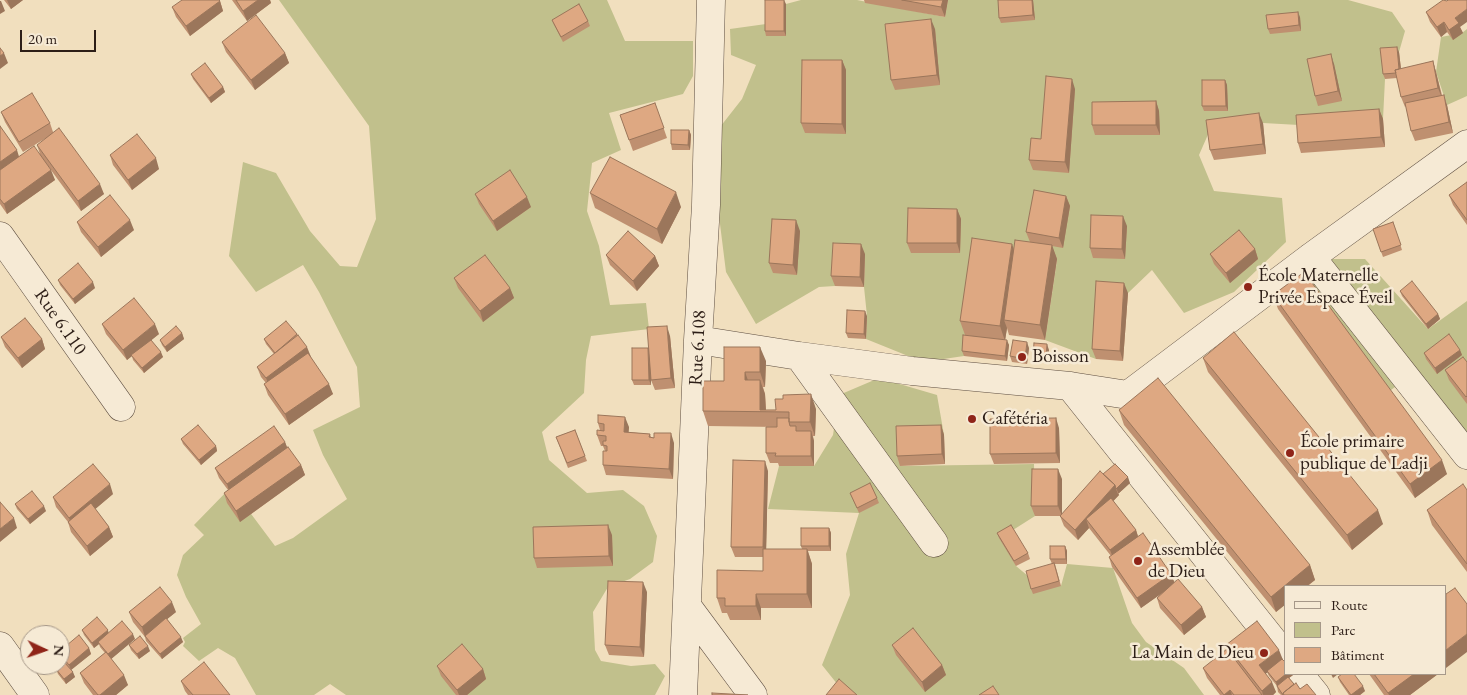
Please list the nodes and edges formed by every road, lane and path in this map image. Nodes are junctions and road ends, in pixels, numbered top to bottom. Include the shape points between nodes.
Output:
1 (711, 0) edge
2 (1467, 144) edge
3 (0, 236) edge
4 (1311, 257) junction
5 (698, 340) junction
6 (799, 356) junction
7 (1070, 386) junction
8 (121, 407) dead end
9 (1467, 455) edge
10 (934, 543) dead end
11 (687, 606) junction
12 (0, 646) edge
13 (1284, 654) edge
14 (1301, 675) edge
15 (35, 695) edge
16 (683, 695) edge
17 (753, 695) edge
18 (1316, 695) edge

1 - 5 street, Rue 6.108 via 706,205
2 - 4 street
3 - 8 street, Rue 6.110
4 - 7 street via 1128,395
4 - 9 street
5 - 6 street
5 - 11 street, Rue 6.108
6 - 7 street
6 - 10 street
7 - 13 street
11 - 16 street, Rue 6.108
11 - 17 street
12 - 15 street
14 - 18 street

